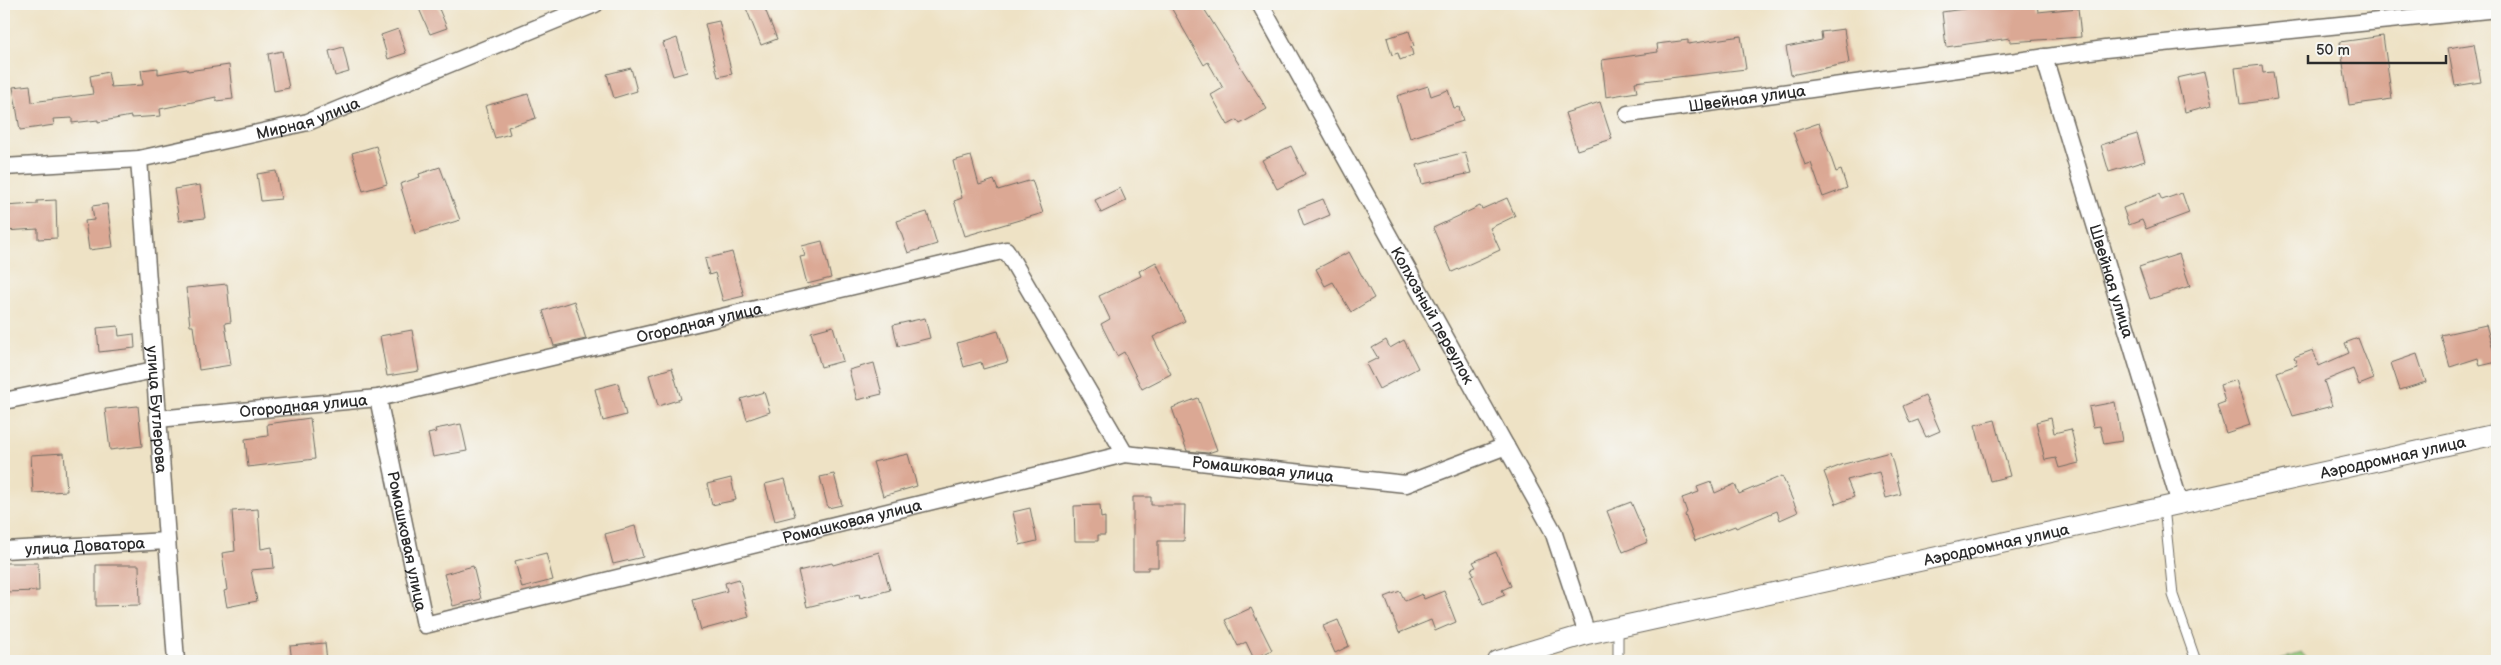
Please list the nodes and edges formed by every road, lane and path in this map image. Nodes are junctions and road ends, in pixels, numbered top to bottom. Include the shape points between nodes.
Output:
1 (595, 4) edge
2 (1260, 4) edge
3 (2497, 10) edge
4 (2044, 57) junction
5 (1628, 114) dead end
6 (139, 159) junction
7 (4, 167) edge
8 (154, 370) junction
9 (378, 398) junction
10 (4, 401) edge
11 (158, 419) junction
12 (2497, 434) edge
13 (1506, 446) junction
14 (1125, 454) junction
15 (2172, 505) junction
16 (167, 541) junction
17 (4, 550) edge
18 (1618, 628) junction
19 (1588, 634) junction
20 (176, 661) edge
21 (1498, 661) edge
22 (1618, 661) edge
23 (2196, 661) edge

1 - 6 street, Мирная улица via 308,122
2 - 13 street, Колхозный переулок
3 - 4 street, Швейная улица
4 - 5 street, Швейная улица
4 - 15 street, Швейная улица
6 - 7 street, Мирная улица
6 - 8 street, улица Бутлерова
8 - 10 street
8 - 11 street, улица Бутлерова
9 - 11 street, Огородная улица
9 - 14 street, Огородная улица via 1006,250
9 - 14 street, Ромашковая улица via 425,625
11 - 16 street, улица Бутлерова
12 - 15 street, Аэродромная улица
13 - 14 street, Ромашковая улица via 1406,484
13 - 19 street, Колхозный переулок via 1553,531
15 - 18 street, Аэродромная улица
15 - 23 lane via 2173,595
16 - 17 street, улица Доватора
16 - 20 street, улица Бутлерова
18 - 19 street, Аэродромная улица
18 - 22 lane
19 - 21 street, Аэродромная улица

